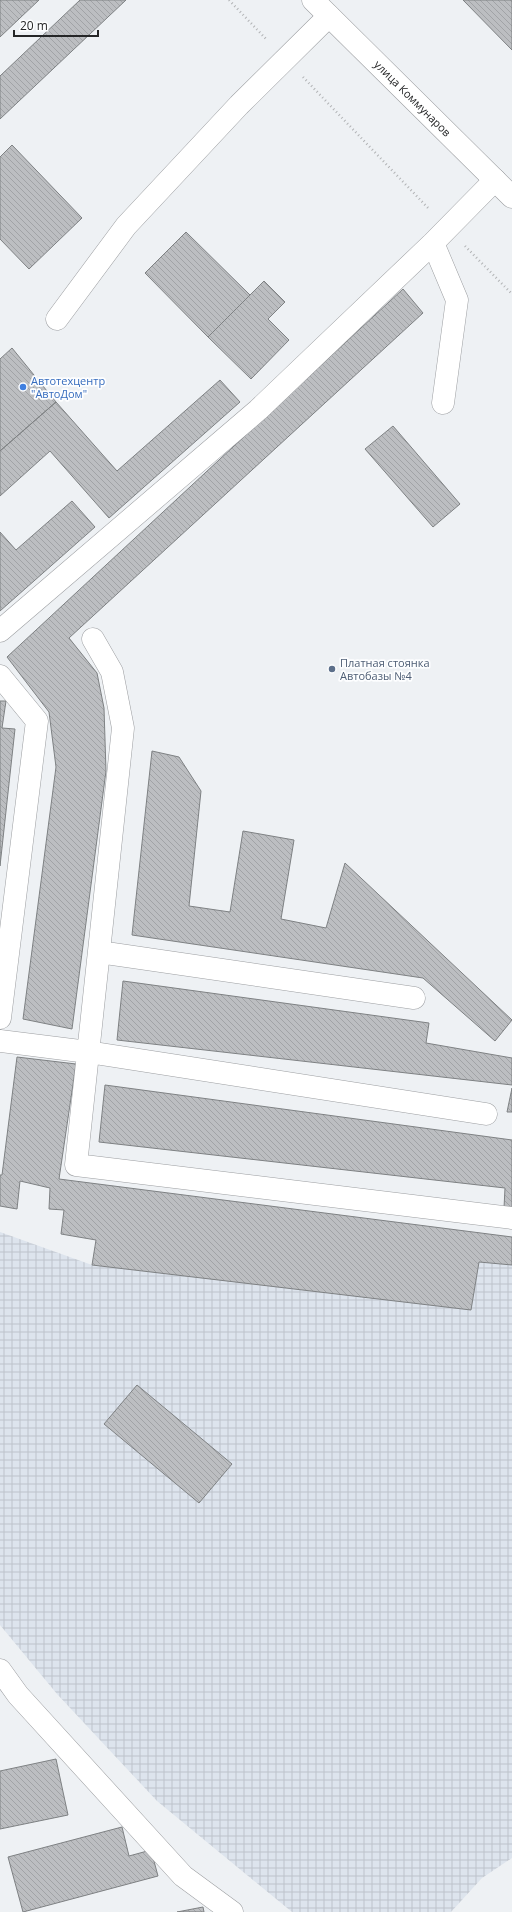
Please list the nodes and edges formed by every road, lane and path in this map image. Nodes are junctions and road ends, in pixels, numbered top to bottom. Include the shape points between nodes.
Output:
1 (229, 0) edge
2 (313, 0) edge
3 (329, 16) junction
4 (285, 59) junction
5 (495, 180) junction
6 (512, 197) edge
7 (448, 228) junction
8 (433, 243) junction
9 (512, 294) edge
10 (57, 319) dead end
11 (443, 403) dead end
12 (0, 631) edge
13 (93, 639) dead end
14 (0, 676) edge
15 (99, 952) junction
16 (414, 998) dead end
17 (0, 1018) edge
18 (0, 1041) edge
19 (88, 1052) junction
20 (486, 1114) dead end
21 (512, 1218) edge
22 (0, 1670) edge
23 (232, 1912) edge

1 - 4 path
2 - 3 main road, улица Коммунаров
3 - 4 main road
3 - 5 main road, улица Коммунаров
4 - 7 path
4 - 10 main road via 126,226
5 - 6 main road, улица Коммунаров
5 - 7 main road
7 - 8 main road
7 - 9 path
8 - 11 main road via 457,300
8 - 12 main road via 258,410
13 - 15 main road via 112,672 123,728
14 - 17 main road via 37,720
15 - 16 main road
15 - 19 main road
18 - 19 main road
19 - 20 main road
19 - 21 main road via 76,1165
22 - 23 main road via 18,1696 184,1876

